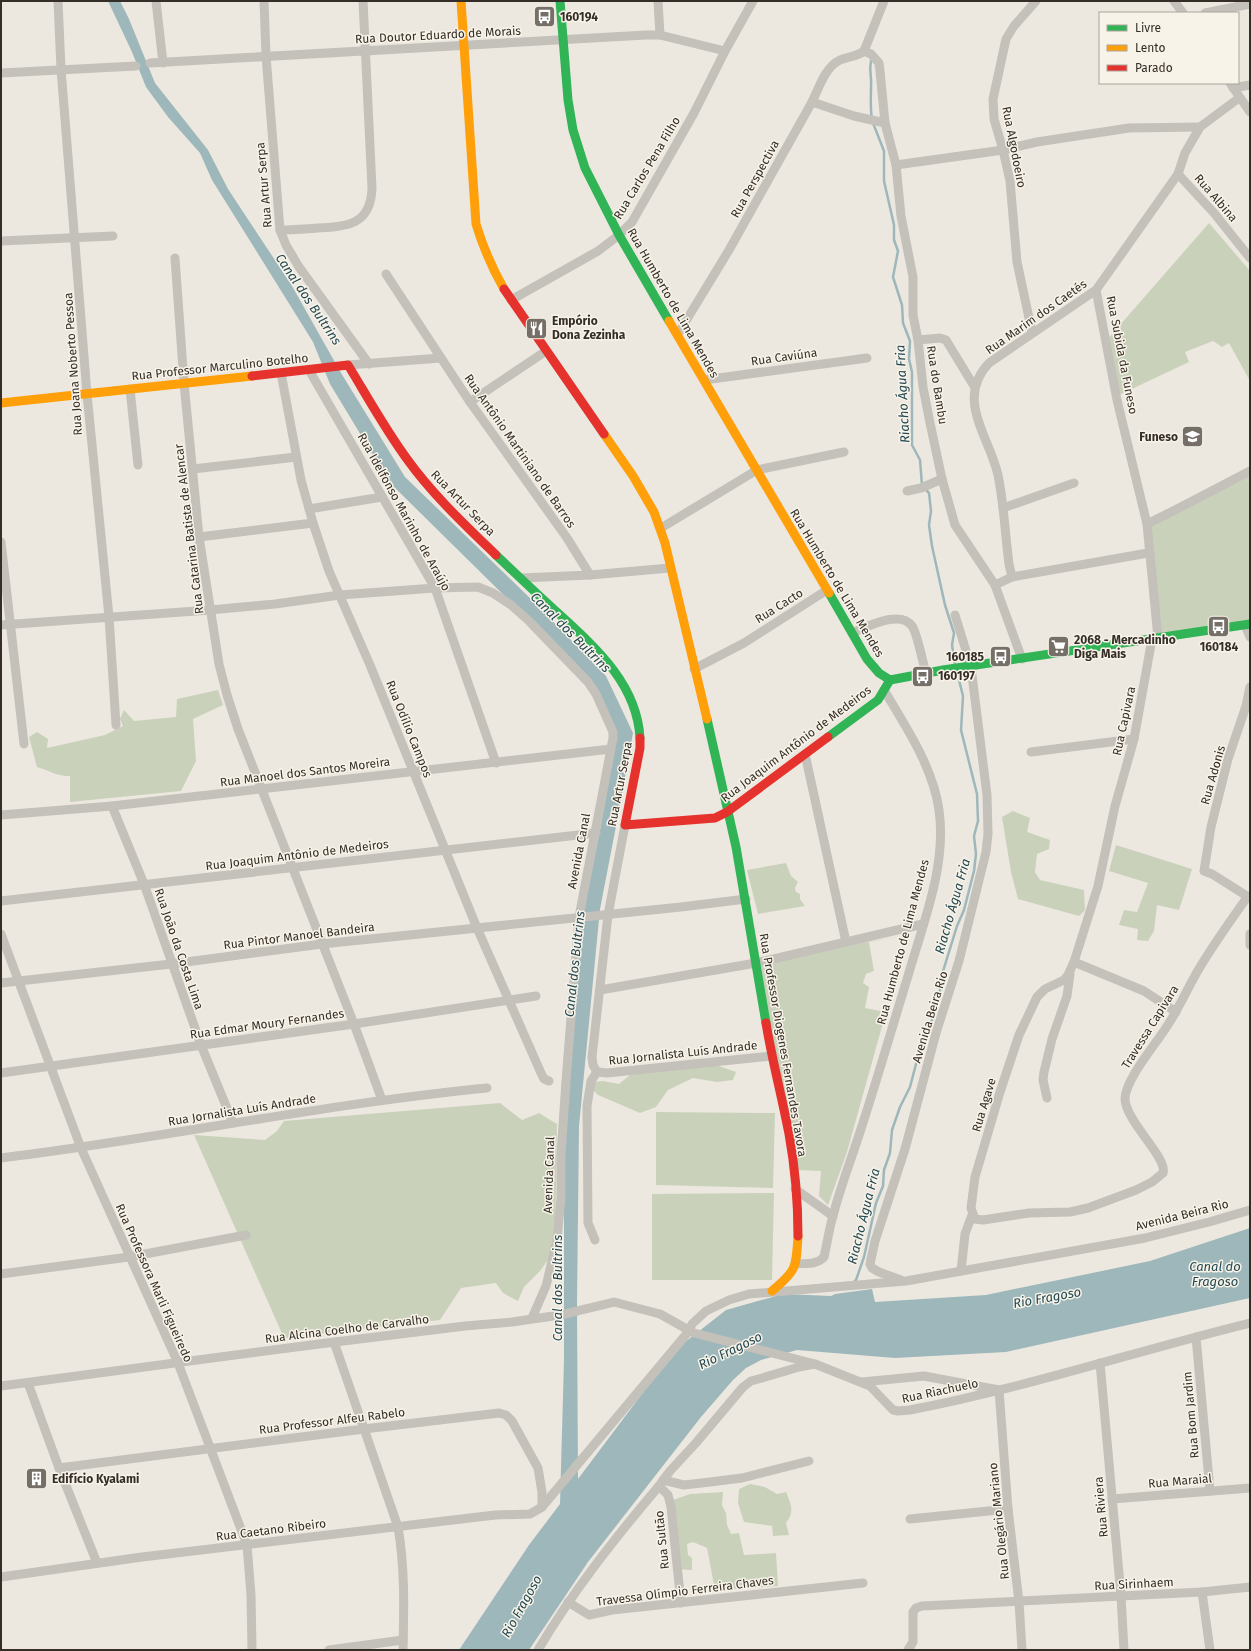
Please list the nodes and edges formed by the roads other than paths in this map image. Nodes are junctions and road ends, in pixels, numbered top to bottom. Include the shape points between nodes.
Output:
1 (58, 1) edge
2 (156, 1) edge
3 (264, 1) edge
4 (363, 1) edge
5 (461, 1) edge
6 (560, 1) edge
7 (658, 1) edge
8 (754, 1) edge
9 (884, 1) edge
10 (1036, 1) edge
11 (1174, 1) edge
12 (1250, 4) edge
13 (1182, 12) edge
14 (1210, 12) edge
15 (660, 35) junction
16 (562, 40) junction
17 (463, 46) junction
18 (365, 51) junction
19 (725, 51) junction
20 (867, 52) junction
21 (266, 56) junction
22 (150, 63) dead end
23 (163, 63) junction
24 (136, 66) dead end
25 (62, 70) junction
26 (1, 73) edge
27 (1250, 85) edge
28 (1231, 86) edge
29 (1239, 98) junction
30 (812, 102) junction
31 (1250, 112) edge
32 (883, 123) junction
33 (1200, 127) junction
34 (1003, 150) junction
35 (896, 165) junction
36 (1178, 174) junction
37 (280, 230) junction
38 (619, 235) junction
39 (113, 236) dead end
40 (76, 238) junction
41 (1, 241) edge
42 (175, 258) dead end
43 (1250, 258) edge
44 (386, 274) dead end
45 (1096, 290) junction
46 (511, 300) junction
47 (1032, 332) junction
48 (678, 334) junction
49 (918, 340) junction
50 (546, 351) junction
51 (441, 358) junction
52 (867, 358) dead end
53 (369, 364) junction
54 (345, 366) junction
55 (313, 369) junction
56 (281, 373) junction
57 (704, 380) junction
58 (184, 383) junction
59 (974, 386) junction
60 (130, 388) junction
61 (87, 394) junction
62 (470, 402) junction
63 (1, 403) edge
64 (844, 452) dead end
65 (296, 457) junction
66 (138, 465) dead end
67 (193, 469) junction
68 (757, 470) junction
69 (1250, 471) edge
70 (942, 480) junction
71 (1074, 483) dead end
72 (907, 490) dead end
73 (382, 497) junction
74 (1003, 508) junction
75 (309, 509) junction
76 (313, 523) junction
77 (1147, 524) junction
78 (661, 528) junction
79 (199, 538) junction
80 (1, 542) edge
81 (1148, 553) junction
82 (670, 568) junction
83 (590, 575) junction
84 (1012, 577) junction
85 (521, 578) junction
86 (994, 585) junction
87 (435, 588) junction
88 (827, 590) junction
89 (340, 595) junction
90 (210, 610) junction
91 (955, 615) dead end
92 (109, 617) junction
93 (11, 624) junction
94 (1, 625) edge
95 (1247, 625) edge
96 (852, 633) junction
97 (1250, 636) edge
98 (1155, 639) junction
99 (1022, 659) junction
100 (970, 667) junction
101 (694, 669) junction
102 (926, 673) junction
103 (890, 680) junction
104 (1250, 687) edge
105 (884, 690) junction
106 (116, 725) dead end
107 (1134, 739) junction
108 (24, 744) dead end
109 (611, 749) junction
110 (1031, 752) dead end
111 (805, 754) junction
112 (496, 763) junction
113 (414, 771) junction
114 (262, 790) junction
115 (112, 806) junction
116 (1115, 806) joint
117 (727, 812) junction
118 (1, 814) edge
119 (625, 825) junction
120 (596, 833) junction
121 (444, 850) junction
122 (293, 868) junction
123 (144, 884) junction
124 (1249, 897) edge
125 (746, 898) junction
126 (1, 901) edge
127 (605, 915) junction
128 (581, 917) junction
129 (923, 924) junction
130 (477, 928) junction
131 (1, 934) edge
132 (1250, 934) edge
133 (846, 942) junction
134 (322, 944) junction
135 (1250, 945) edge
136 (756, 963) junction
137 (171, 964) junction
138 (1072, 967) junction
139 (18, 982) junction
140 (1, 983) edge
141 (600, 990) junction
142 (536, 996) dead end
143 (509, 1001) junction
144 (1176, 1012) junction
145 (354, 1024) junction
146 (200, 1046) junction
147 (771, 1056) junction
148 (51, 1067) junction
149 (597, 1072) junction
150 (1, 1073) edge
151 (549, 1081) dead end
152 (487, 1088) dead end
153 (1047, 1098) dead end
154 (382, 1100) junction
155 (233, 1123) junction
156 (80, 1148) junction
157 (1, 1158) edge
158 (794, 1189) junction
159 (1250, 1210) edge
160 (972, 1215) junction
161 (833, 1216) junction
162 (246, 1235) dead end
163 (595, 1240) dead end
164 (129, 1257) junction
165 (796, 1264) junction
166 (961, 1271) junction
167 (1, 1274) edge
168 (906, 1281) junction
169 (772, 1291) junction
170 (532, 1318) junction
171 (1250, 1323) edge
172 (692, 1332) junction
173 (1196, 1337) junction
174 (334, 1342) junction
175 (178, 1363) junction
176 (1100, 1363) junction
177 (815, 1364) junction
178 (862, 1382) junction
179 (28, 1383) junction
180 (1, 1386) edge
181 (1000, 1390) junction
182 (364, 1429) junction
183 (211, 1448) junction
184 (809, 1461) dead end
185 (59, 1468) junction
186 (661, 1483) junction
187 (1250, 1488) edge
188 (1210, 1491) junction
189 (1112, 1499) junction
190 (542, 1507) junction
191 (1008, 1510) junction
192 (910, 1519) dead end
193 (398, 1527) junction
194 (247, 1544) junction
195 (97, 1563) junction
196 (1, 1577) edge
197 (863, 1583) dead end
198 (1250, 1587) edge
199 (1202, 1592) junction
200 (1121, 1596) junction
201 (568, 1602) junction
202 (1019, 1602) junction
203 (681, 1603) junction
204 (403, 1640) junction
205 (252, 1650) edge
206 (329, 1650) edge
207 (403, 1650) edge
208 (538, 1650) edge
209 (908, 1650) edge
210 (1022, 1650) edge
211 (1124, 1650) edge
212 (1210, 1650) edge

1 - 25 street, Rua Joana Noberto Pessoa
2 - 23 street
3 - 21 street, Rua Artur Serpa
4 - 18 street
5 - 17 street, Rua Professor Diogenes Fernandes Tavora
6 - 16 street, Rua Humberto de Lima Mendes
7 - 15 street
8 - 19 street, Rua Carlos Pena Filho
9 - 20 street
10 - 34 street, Rua Algodoeiro via 1006,39 995,82 994,119
11 - 13 street
12 - 14 street
15 - 16 street, Rua Doutor Eduardo de Morais
15 - 19 street, Rua Doutor Eduardo de Morais
16 - 17 street, Rua Doutor Eduardo de Morais
16 - 38 street, Rua Humberto de Lima Mendes via 574,136 585,168
17 - 18 street, Rua Doutor Eduardo de Morais
17 - 46 street, Rua Professor Diogenes Fernandes Tavora via 476,224 489,262
18 - 21 street, Rua Doutor Eduardo de Morais
18 - 37 street via 372,188 369,207 362,217 347,225
19 - 38 street, Rua Carlos Pena Filho via 694,113 632,222
20 - 30 street, Rua Perspectiva via 836,62 823,78
20 - 32 street via 878,63
21 - 23 street, Rua Doutor Eduardo de Morais
21 - 37 street, Rua Artur Serpa
22 - 23 street, Rua Doutor Eduardo de Morais
24 - 25 street
25 - 26 street
25 - 40 street, Rua Joana Noberto Pessoa
27 - 28 street
28 - 29 street
29 - 31 street
29 - 33 street, Rua Marim dos Caetés
30 - 32 street
30 - 48 street, Rua Perspectiva via 729,250
32 - 35 street
33 - 34 street via 1129,128 1037,142
33 - 36 street, Rua Marim dos Caetés via 1185,153
34 - 35 street
34 - 47 street, Rua Algodoeiro via 1010,181 1017,262
35 - 49 street via 901,216 913,277 913,314
36 - 43 street, Rua Albina
36 - 45 street, Rua Marim dos Caetés
37 - 53 street, Rua Artur Serpa via 299,267
38 - 46 street, Rua Carlos Pena Filho via 598,251
38 - 48 street, Rua Humberto de Lima Mendes
39 - 40 street
40 - 41 street
40 - 61 street, Rua Joana Noberto Pessoa
42 - 58 street, Rua Catarina Batista de Alencar
44 - 51 street, Rua Antônio Martiniano de Barros
45 - 47 street, Rua Marim dos Caetés
45 - 77 street, Rua Subida da Funeso via 1117,400
46 - 50 street, Rua Professor Diogenes Fernandes Tavora
47 - 59 street, Rua Marim dos Caetés via 989,363 980,373
48 - 57 street, Rua Humberto de Lima Mendes
49 - 59 street, Rua do Bambu via 946,340
49 - 70 street, Rua do Bambu via 923,387
50 - 62 street
50 - 78 street, Rua Professor Diogenes Fernandes Tavora via 633,476
51 - 53 street, Rua Professor Marculino Botelho
51 - 62 street, Rua Antônio Martiniano de Barros
52 - 57 street, Rua Caviúna
53 - 54 street, Rua Professor Marculino Botelho
54 - 55 street, Rua Professor Marculino Botelho
54 - 85 street, Rua Artur Serpa via 409,462 431,488
55 - 56 street, Rua Professor Marculino Botelho
55 - 73 street, Rua Idelfonso Marinho de Araújo
56 - 58 street, Rua Professor Marculino Botelho
56 - 65 street, Rua Odílio Campos
57 - 68 street, Rua Humberto de Lima Mendes
58 - 60 street, Rua Professor Marculino Botelho
58 - 67 street, Rua Catarina Batista de Alencar
59 - 74 street via 977,419 998,475
60 - 61 street, Rua Professor Marculino Botelho
60 - 66 street
61 - 63 street, Rua Professor Marculino Botelho
61 - 92 street, Rua Joana Noberto Pessoa
62 - 83 street, Rua Antônio Martiniano de Barros via 567,538
64 - 68 street
65 - 67 street
65 - 75 street, Rua Odílio Campos
67 - 79 street, Rua Catarina Batista de Alencar
68 - 78 street
68 - 88 street, Rua Humberto de Lima Mendes
69 - 77 street
70 - 72 street
70 - 86 street, Rua do Bambu via 955,525
71 - 74 street
73 - 75 street
73 - 87 street, Rua Idelfonso Marinho de Araújo
74 - 84 street
75 - 76 street, Rua Odílio Campos
76 - 79 street
76 - 89 street, Rua Odílio Campos
77 - 81 street, Rua Subida da Funeso
78 - 82 street, Rua Professor Diogenes Fernandes Tavora
79 - 90 street, Rua Catarina Batista de Alencar
80 - 93 street
81 - 84 street
81 - 98 street, Rua Subida da Funeso
82 - 83 street
82 - 101 street, Rua Professor Diogenes Fernandes Tavora
83 - 85 street
84 - 86 street
85 - 119 street, Rua Artur Serpa via 609,662 628,693 638,718 641,742
86 - 99 street, Rua do Bambu
87 - 89 street
87 - 109 street, Avenida Canal via 478,587 502,598 524,617 593,688 613,732
87 - 112 street, Rua Idelfonso Marinho de Araújo
88 - 96 street, Rua Humberto de Lima Mendes
88 - 101 street, Rua Cacto via 744,643
89 - 90 street
89 - 113 street, Rua Odílio Campos
90 - 92 street
90 - 114 street, Rua Catarina Batista de Alencar via 227,695
91 - 100 street, Avenida Beira Rio
92 - 93 street
92 - 106 street, Rua Joana Noberto Pessoa
93 - 94 street
93 - 108 street
95 - 97 street
95 - 98 street
96 - 102 street via 896,618 907,620 913,626
96 - 103 street, Rua Humberto de Lima Mendes via 878,673
98 - 99 street
98 - 107 street, Rua Capivara
99 - 100 street
100 - 102 street
100 - 168 street, Avenida Beira Rio via 987,795 986,852 959,961 870,1264 879,1272
101 - 117 street, Rua Professor Diogenes Fernandes Tavora
102 - 103 street
103 - 105 street
104 - 124 street, Rua Adonis via 1221,786 1204,871
105 - 111 street, Rua Joaquim Antônio de Medeiros via 878,700
105 - 129 street, Rua Humberto de Lima Mendes via 925,766 934,786 939,811 939,854
107 - 110 street
107 - 116 street, Rua Capivara
109 - 112 street, Rua Manoel dos Santos Moreira
109 - 120 street, Avenida Canal
111 - 117 street, Rua Joaquim Antônio de Medeiros
111 - 133 street
112 - 113 street, Rua Manoel dos Santos Moreira
113 - 114 street, Rua Manoel dos Santos Moreira
113 - 121 street, Rua Odílio Campos
114 - 115 street, Rua Manoel dos Santos Moreira
114 - 122 street, Rua Catarina Batista de Alencar
115 - 118 street, Rua Manoel dos Santos Moreira
115 - 123 street, Rua João da Costa Lima
116 - 138 street, Rua Agave via 1098,886
117 - 119 street, Rua Joaquim Antônio de Medeiros via 704,820
117 - 125 street, Rua Professor Diogenes Fernandes Tavora
119 - 127 street, Rua Artur Serpa
120 - 121 street, Rua Joaquim Antônio de Medeiros
120 - 128 street, Avenida Canal
121 - 122 street, Rua Joaquim Antônio de Medeiros
121 - 130 street, Rua Odílio Campos
122 - 123 street, Rua Joaquim Antônio de Medeiros
122 - 134 street, Rua Catarina Batista de Alencar
123 - 126 street, Rua Joaquim Antônio de Medeiros
123 - 137 street, Rua João da Costa Lima
124 - 144 street, Travessa Capivara via 1204,960
125 - 127 street, Rua Pintor Manoel Bandeira
125 - 136 street, Rua Professor Diogenes Fernandes Tavora
127 - 128 street, Rua Pintor Manoel Bandeira
127 - 141 street, Rua Artur Serpa
128 - 130 street, Rua Pintor Manoel Bandeira
128 - 170 street, Avenida Canal via 563,1127 559,1220 550,1273
129 - 133 street
129 - 161 street, Rua Humberto de Lima Mendes
130 - 134 street, Rua Pintor Manoel Bandeira
130 - 143 street, Rua Odílio Campos
131 - 139 street, Rua Professora Marli Figueiredo
132 - 135 street
133 - 136 street
134 - 137 street, Rua Pintor Manoel Bandeira
134 - 145 street, Rua Catarina Batista de Alencar
136 - 141 street
136 - 147 street, Rua Professor Diogenes Fernandes Tavora
137 - 139 street, Rua Pintor Manoel Bandeira
137 - 146 street, Rua João da Costa Lima
138 - 144 street via 1144,991
138 - 153 street via 1067,996 1044,1072
138 - 160 street, Rua Agave via 1064,980 1037,997 1019,1036 978,1165 972,1196
139 - 140 street, Rua Pintor Manoel Bandeira
139 - 148 street, Rua Professora Marli Figueiredo
141 - 149 street, Rua Artur Serpa via 592,1056
142 - 143 street, Rua Edmar Moury Fernandes
143 - 145 street, Rua Edmar Moury Fernandes
143 - 151 street, Rua Odílio Campos via 541,1073 544,1079
144 - 160 street, Travessa Capivara via 1137,1070 1126,1093 1126,1106 1132,1119 1164,1168 1158,1178 1136,1190 1070,1212 1029,1213 983,1220 975,1219
145 - 146 street, Rua Edmar Moury Fernandes
145 - 154 street, Rua Catarina Batista de Alencar
146 - 148 street, Rua Edmar Moury Fernandes
146 - 155 street, Rua João da Costa Lima
147 - 149 street, Rua Jornalista Luís Andrade
147 - 158 street, Rua Professor Diogenes Fernandes Tavora via 787,1123
148 - 150 street, Rua Edmar Moury Fernandes
148 - 156 street, Rua Professora Marli Figueiredo
149 - 163 street via 591,1082 587,1106 588,1223
152 - 154 street, Rua Jornalista Luís Andrade
154 - 155 street, Rua Jornalista Luís Andrade
155 - 156 street, Rua Jornalista Luís Andrade
156 - 157 street, Rua Jornalista Luís Andrade
156 - 164 street, Rua Professora Marli Figueiredo
158 - 161 street
158 - 165 street, Rua Professor Diogenes Fernandes Tavora via 798,1234
159 - 166 street, Avenida Beira Rio via 1145,1238
160 - 166 street, Rua Agave via 965,1234
161 - 165 street, Rua Humberto de Lima Mendes via 824,1258 815,1262
162 - 164 street
164 - 167 street
164 - 175 street, Rua Professora Marli Figueiredo
165 - 169 street via 789,1277
166 - 168 street, Avenida Beira Rio
168 - 169 street, Avenida Beira Rio
169 - 172 street via 749,1294 716,1305 692,1324
170 - 172 street, Rua Alcina Coelho de Carvalho via 560,1315 614,1302 660,1314
170 - 174 street, Rua Alcina Coelho de Carvalho
171 - 173 street, Rua Riachuelo
172 - 177 street, Rua Alcina Coelho de Carvalho
172 - 190 street
173 - 176 street, Rua Riachuelo
173 - 188 street, Rua Bom Jardim
174 - 175 street, Rua Alcina Coelho de Carvalho
174 - 182 street
175 - 179 street, Rua Alcina Coelho de Carvalho
175 - 183 street, Rua Professora Marli Figueiredo
176 - 181 street, Rua Riachuelo
176 - 189 street, Rua Riviera
177 - 178 street, Rua Riachuelo
177 - 186 street via 799,1366 751,1381 743,1387
178 - 181 street via 924,1376
178 - 181 street, Rua Riachuelo via 872,1388 893,1410 898,1411
179 - 180 street, Rua Alcina Coelho de Carvalho
179 - 185 street
181 - 191 street, Rua Olegário Mariano
182 - 183 street, Rua Professor Alfeu Rabelo
182 - 190 street, Rua Professor Alfeu Rabelo via 503,1414 512,1421 538,1468
182 - 193 street
183 - 185 street, Rua Professor Alfeu Rabelo
183 - 194 street, Rua Professora Marli Figueiredo
184 - 186 street via 742,1478 684,1485
185 - 195 street
186 - 201 street
186 - 203 street, Rua Sultão via 671,1507
187 - 188 street, Rua Maraial
188 - 189 street, Rua Maraial
189 - 200 street, Rua Riviera
190 - 193 street, Rua Caetano Ribeiro via 530,1514 495,1515
191 - 192 street
191 - 202 street, Rua Olegário Mariano
193 - 194 street, Rua Caetano Ribeiro
193 - 204 street via 404,1579
194 - 195 street, Rua Caetano Ribeiro
194 - 205 street, Rua Professora Marli Figueiredo
195 - 196 street, Rua Caetano Ribeiro
197 - 203 street, Travessa Olímpio Ferreira Chaves
198 - 199 street, Rua Sirinhaem
199 - 200 street, Rua Sirinhaem
199 - 212 street
200 - 202 street, Rua Sirinhaem
200 - 211 street, Rua Riviera
201 - 203 street, Travessa Olímpio Ferreira Chaves via 589,1615
201 - 208 street
202 - 209 street, Rua Sirinhaem via 922,1606 913,1611 913,1642
202 - 210 street, Rua Olegário Mariano
204 - 206 street
204 - 207 street

